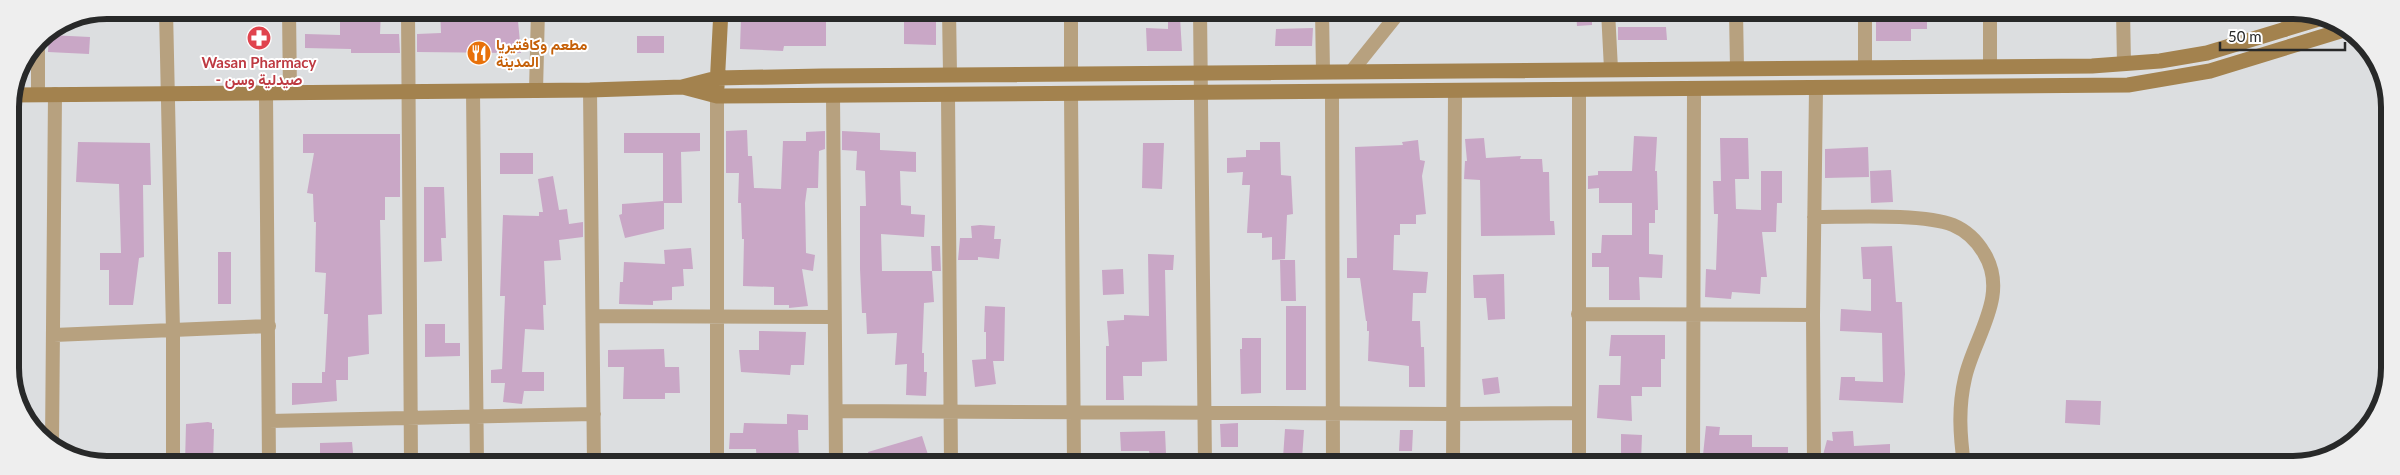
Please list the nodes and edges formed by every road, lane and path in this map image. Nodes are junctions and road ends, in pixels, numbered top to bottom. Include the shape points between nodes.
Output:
1 (166, 19) edge
2 (289, 19) edge
3 (408, 19) edge
4 (538, 19) edge
5 (720, 19) edge
6 (949, 19) edge
7 (1071, 19) edge
8 (1200, 19) edge
9 (1322, 19) edge
10 (1393, 19) edge
11 (1608, 19) edge
12 (1736, 19) edge
13 (1864, 19) edge
14 (1990, 19) edge
15 (2123, 19) edge
16 (2290, 19) edge
17 (2313, 21) edge
18 (2285, 30) junction
19 (2339, 32) edge
20 (38, 52) edge
21 (2124, 64) junction
22 (1990, 66) junction
23 (1865, 67) junction
24 (1737, 68) junction
25 (1610, 69) junction
26 (1071, 72) junction
27 (1201, 72) junction
28 (1323, 72) junction
29 (1351, 72) junction
30 (950, 74) junction
31 (716, 78) junction
32 (682, 87) junction
33 (1694, 89) junction
34 (1816, 89) junction
35 (590, 90) junction
36 (1579, 90) junction
37 (1455, 91) junction
38 (473, 92) junction
39 (536, 92) junction
40 (290, 93) junction
41 (408, 93) junction
42 (1332, 93) junction
43 (55, 94) junction
44 (266, 94) junction
45 (1071, 94) junction
46 (1201, 94) junction
47 (20, 95) edge
48 (38, 95) junction
49 (170, 95) junction
50 (833, 95) junction
51 (948, 95) junction
52 (717, 96) junction
53 (1814, 216) junction
54 (1694, 313) junction
55 (1578, 314) junction
56 (1813, 315) junction
57 (594, 316) junction
58 (717, 317) junction
59 (834, 317) junction
60 (269, 326) junction
61 (173, 331) junction
62 (54, 335) junction
63 (836, 411) junction
64 (950, 411) junction
65 (1205, 412) junction
66 (1075, 413) junction
67 (1333, 413) junction
68 (1578, 413) junction
69 (594, 414) junction
70 (1453, 414) junction
71 (478, 416) junction
72 (410, 418) junction
73 (269, 421) junction
74 (52, 437) edge
75 (173, 456) edge
76 (270, 456) edge
77 (411, 456) edge
78 (477, 456) edge
79 (594, 456) edge
80 (717, 456) edge
81 (836, 456) edge
82 (951, 456) edge
83 (1074, 456) edge
84 (1205, 456) edge
85 (1333, 456) edge
86 (1453, 456) edge
87 (1578, 456) edge
88 (1693, 456) edge
89 (1814, 456) edge
90 (1963, 456) edge

1 - 49 street
2 - 40 street
3 - 41 street
4 - 39 street
5 - 31 main road
6 - 30 street
7 - 26 street
8 - 27 street
9 - 28 street
10 - 29 street
11 - 25 street
12 - 24 street
13 - 23 street
14 - 22 street
15 - 21 street
16 - 18 street
17 - 18 main road
18 - 21 main road via 2207,53
19 - 34 main road via 2210,72 2128,85
20 - 48 street
21 - 22 main road
22 - 23 main road
23 - 24 main road
24 - 25 main road
25 - 29 main road
26 - 27 main road
26 - 30 main road
27 - 28 main road
27 - 46 street
28 - 29 main road
30 - 31 main road
31 - 32 main road
31 - 52 main road
32 - 35 main road
32 - 52 main road
33 - 34 main road
33 - 36 main road
33 - 54 street
34 - 53 street
35 - 39 main road
35 - 57 street
36 - 37 main road
36 - 55 street
37 - 42 main road
37 - 70 street
38 - 39 main road
38 - 41 main road
38 - 71 street
40 - 41 main road
40 - 44 main road
41 - 72 street
42 - 46 main road
42 - 67 street
43 - 48 main road
43 - 49 main road
43 - 62 street
44 - 49 main road
44 - 60 street
45 - 46 main road
45 - 51 main road
45 - 66 street
46 - 65 street
47 - 48 main road
49 - 61 street
50 - 51 main road
50 - 52 main road
50 - 59 street
51 - 64 street
52 - 58 street
53 - 56 street
53 - 90 street via 1928,219 1953,225 1976,240 1988,260 1994,284 1986,324 1974,347 1959,404
54 - 55 street
54 - 56 street
54 - 88 street
55 - 68 street
56 - 89 street
57 - 58 street
57 - 69 street
58 - 59 street
58 - 80 street
59 - 63 street
60 - 61 street
60 - 73 street
61 - 62 street
61 - 75 street
62 - 74 street
63 - 64 street
63 - 81 street
64 - 66 street
64 - 82 street
65 - 66 street
65 - 67 street
65 - 84 street
66 - 83 street
67 - 70 street
67 - 85 street
68 - 70 street
68 - 87 street
69 - 71 street
69 - 79 street
70 - 86 street
71 - 72 street
71 - 78 street
72 - 73 street
72 - 77 street
73 - 76 street

